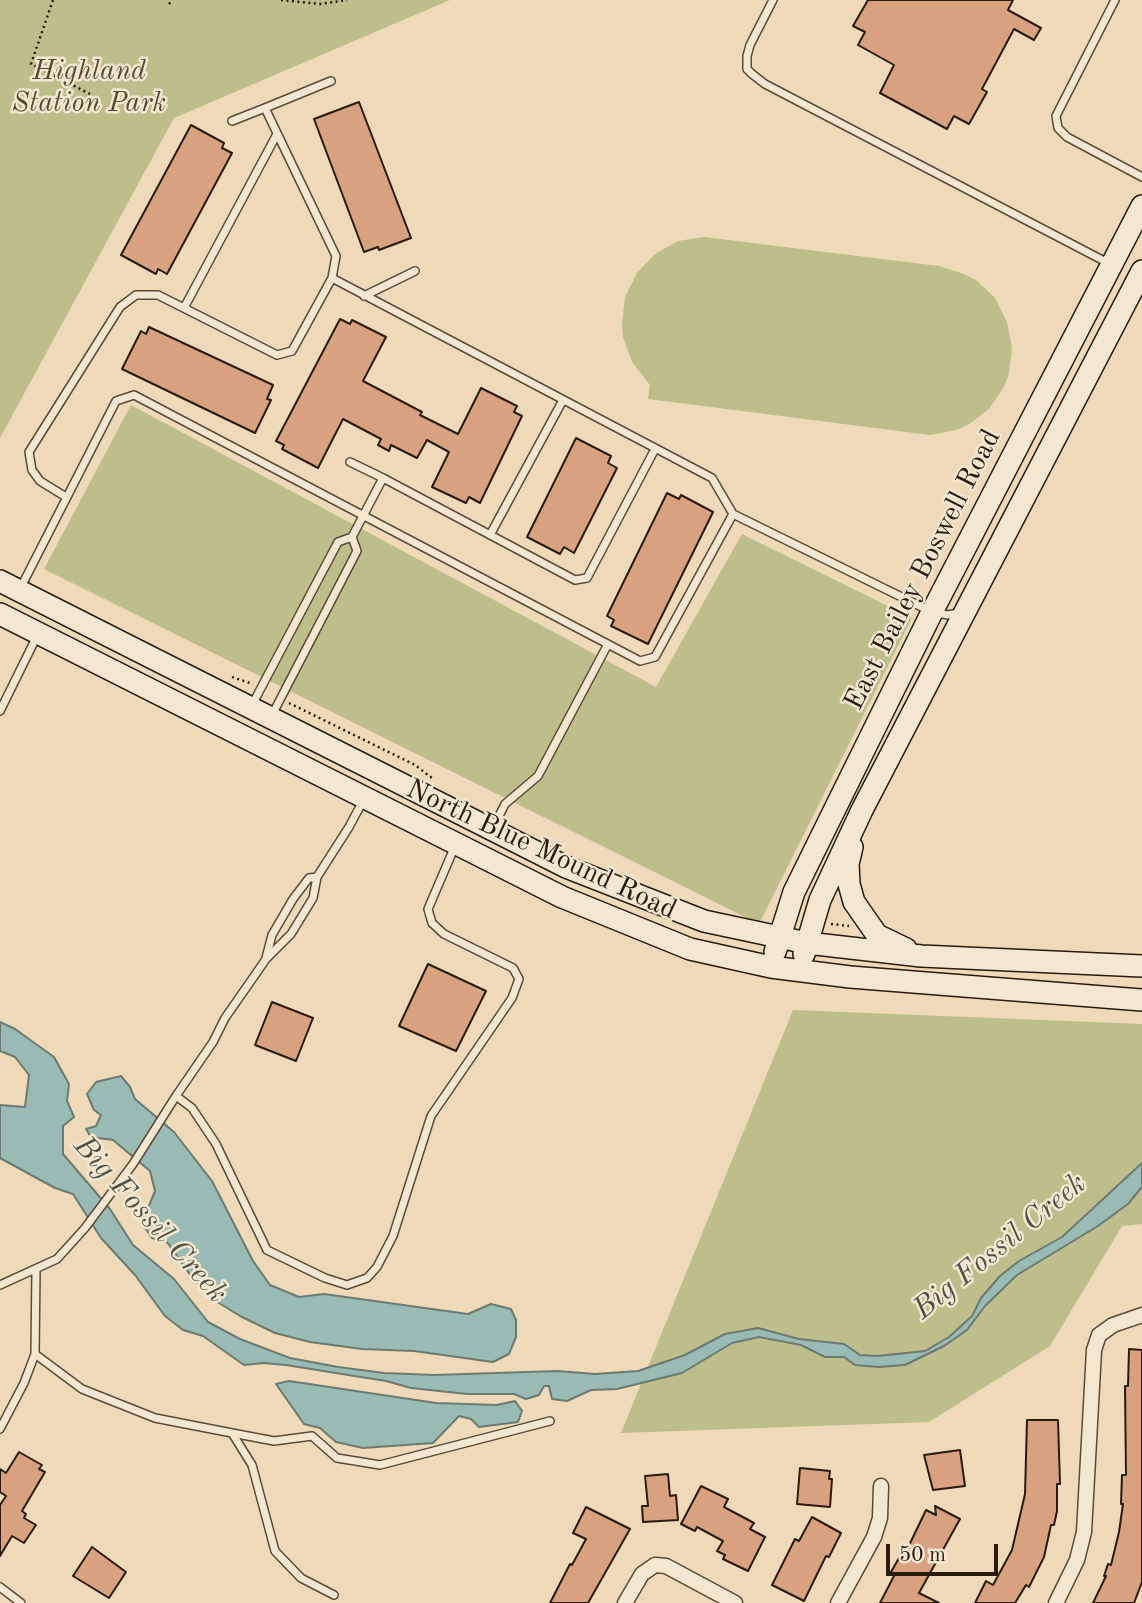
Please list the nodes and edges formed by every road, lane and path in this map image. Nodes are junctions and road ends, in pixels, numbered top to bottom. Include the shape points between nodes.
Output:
1 (53, 0) edge
2 (281, 0) edge
3 (347, 0) edge
4 (773, 0) edge
5 (1115, 0) edge
6 (331, 81) dead end
7 (90, 94) dead end
8 (265, 108) junction
9 (232, 121) dead end
10 (277, 134) junction
11 (1142, 177) edge
12 (1142, 205) edge
13 (1111, 265) junction
14 (415, 271) dead end
15 (1142, 271) edge
16 (332, 278) junction
17 (364, 296) junction
18 (184, 308) junction
19 (1063, 358) junction
20 (1092, 367) junction
21 (563, 400) junction
22 (655, 449) junction
23 (350, 461) dead end
24 (1038, 473) junction
25 (383, 478) junction
26 (66, 497) junction
27 (733, 513) junction
28 (363, 517) junction
29 (490, 535) junction
30 (352, 537) junction
31 (9, 586) edge
32 (966, 611) junction
33 (932, 612) junction
34 (0, 614) edge
35 (38, 633) junction
36 (608, 645) junction
37 (108, 668) junction
38 (250, 707) junction
39 (0, 711) edge
40 (271, 718) junction
41 (364, 799) junction
42 (862, 810) junction
43 (492, 831) junction
44 (456, 844) junction
45 (317, 877) junction
46 (825, 924) dead end
47 (852, 926) dead end
48 (779, 939) junction
49 (807, 943) junction
50 (921, 956) junction
51 (264, 962) junction
52 (1142, 966) edge
53 (771, 967) junction
54 (800, 970) junction
55 (1142, 1000) edge
56 (176, 1096) junction
57 (36, 1269) junction
58 (0, 1285) edge
59 (1142, 1315) edge
60 (35, 1354) junction
61 (550, 1421) dead end
62 (0, 1429) edge
63 (232, 1433) junction
64 (881, 1486) dead end
65 (0, 1587) edge
66 (334, 1595) dead end
67 (21, 1603) edge
68 (625, 1603) edge
69 (735, 1603) edge
70 (838, 1603) edge
71 (1056, 1603) edge

1 - 7 path via 31,64
2 - 3 path via 320,4
4 - 13 lane via 747,56 752,74
5 - 11 lane via 1056,116 1058,128 1067,137
6 - 8 lane
8 - 9 lane
8 - 10 lane
10 - 16 lane via 336,256
10 - 18 lane
12 - 13 main road, East Bailey Boswell Road
13 - 19 main road, East Bailey Boswell Road
13 - 20 main road via 1121,275 1121,286 1093,345
14 - 17 lane
15 - 20 main road, East Bailey Boswell Road
16 - 17 lane
16 - 18 lane via 292,351 277,355
17 - 21 lane
18 - 26 lane via 158,295 136,295 120,307 29,452 32,470 40,481
19 - 24 main road via 1055,398 1026,459 1027,467
19 - 33 main road, East Bailey Boswell Road
20 - 24 main road, East Bailey Boswell Road
21 - 22 lane
21 - 29 lane
22 - 27 lane via 712,478
22 - 29 lane via 587,578 575,580
23 - 25 lane
24 - 32 main road, East Bailey Boswell Road
25 - 28 lane
25 - 29 lane
26 - 28 lane via 116,401 134,395
26 - 31 lane
27 - 33 lane
27 - 36 lane via 655,657 640,661
28 - 30 lane
28 - 36 lane
30 - 38 lane via 338,542
30 - 40 lane via 357,551
31 - 38 main road, North Blue Mound Road
32 - 33 lane
32 - 42 main road, East Bailey Boswell Road
33 - 48 main road, East Bailey Boswell Road via 794,892
34 - 35 main road, North Blue Mound Road
35 - 37 main road, North Blue Mound Road
35 - 39 lane
36 - 43 lane via 538,776 505,804
37 - 40 main road via 145,673 251,725 265,726
37 - 41 main road, North Blue Mound Road
38 - 40 main road, North Blue Mound Road
40 - 43 main road, North Blue Mound Road
41 - 44 main road, North Blue Mound Road
41 - 45 lane
42 - 49 main road, East Bailey Boswell Road via 820,900
42 - 50 main road, North Blue Mound Road via 848,864 854,902 877,935
43 - 48 main road, North Blue Mound Road via 566,867 704,921
44 - 53 main road, North Blue Mound Road via 562,897 646,932
44 - 56 lane via 428,909 432,923 444,934 513,968 519,979 512,998 430,1116 393,1236 368,1278 336,1282 267,1250 216,1144 192,1108
45 - 51 lane via 306,910
45 - 51 lane via 309,878 293,899 272,936
46 - 47 path
48 - 49 main road, North Blue Mound Road
48 - 53 main road, East Bailey Boswell Road
49 - 50 main road, North Blue Mound Road
49 - 54 main road, East Bailey Boswell Road
50 - 52 main road, North Blue Mound Road
51 - 56 lane
53 - 54 main road, North Blue Mound Road
54 - 55 main road, North Blue Mound Road
56 - 57 lane via 85,1228 58,1259
57 - 58 lane
57 - 60 lane
59 - 71 street via 1099,1335 1094,1350 1084,1532 1077,1560
60 - 62 lane
60 - 63 lane via 82,1390 155,1418
61 - 63 lane via 380,1465 337,1458 312,1436 274,1441
63 - 66 lane via 252,1465 275,1551 301,1578
64 - 70 street via 874,1537
65 - 67 lane
68 - 69 street via 642,1574 654,1565 666,1566

